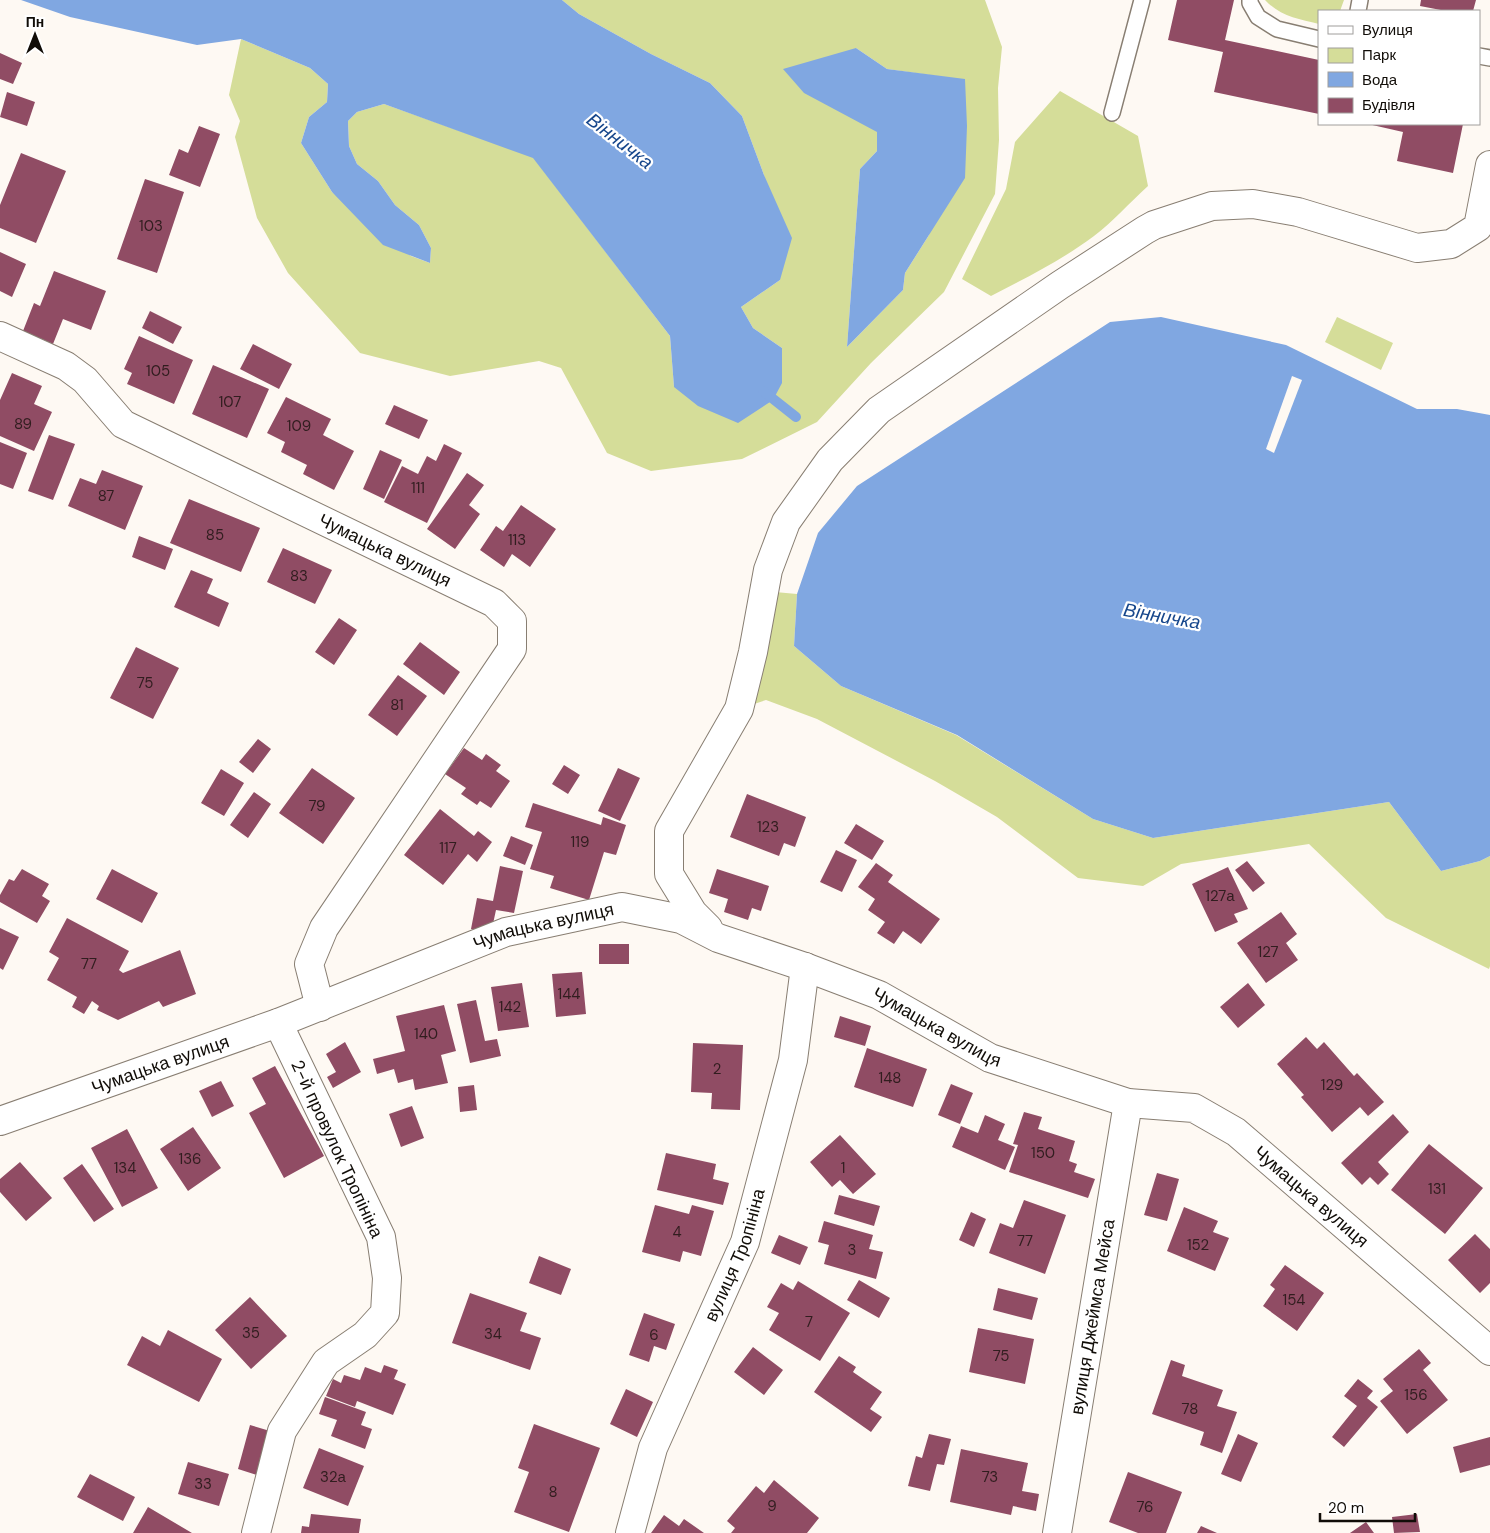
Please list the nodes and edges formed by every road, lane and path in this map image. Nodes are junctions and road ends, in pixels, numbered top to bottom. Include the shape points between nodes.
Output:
1 (1142, 0) edge
2 (1250, 0) edge
3 (1318, 39) edge
4 (1112, 113) dead end
5 (1490, 165) edge
6 (0, 336) edge
7 (718, 938) junction
8 (805, 967) junction
9 (320, 1007) junction
10 (278, 1023) junction
11 (1128, 1102) junction
12 (0, 1121) edge
13 (1490, 1351) edge
14 (256, 1533) edge
15 (630, 1533) edge
16 (1057, 1533) edge

1 - 4 lane
2 - 3 lane via 1258,17 1277,29
5 - 7 street via 1478,226 1450,244 1417,248 1298,212 1253,204 1212,206 1154,225 1060,285 879,410 830,460 786,522 768,570 754,652 739,709 668,831 668,874 693,913
6 - 9 street, Чумацька вулиця via 66,366 85,380 123,424 494,603 512,621 512,649 324,928 309,964
7 - 8 street, Чумацька вулиця
7 - 9 street, Чумацька вулиця via 681,919 622,907 506,932
8 - 11 street, Чумацька вулиця via 879,994 990,1058
8 - 15 street, вулиця Тропініна via 793,1060 745,1242 653,1448
9 - 10 street, Чумацька вулиця
10 - 12 street, Чумацька вулиця
10 - 14 street, 2-й провулок Тропініна via 381,1238 387,1278 385,1313 365,1335 326,1362 282,1431
11 - 13 street, Чумацька вулиця via 1194,1108 1236,1132
11 - 16 street, вулиця Джеймса Мейса

